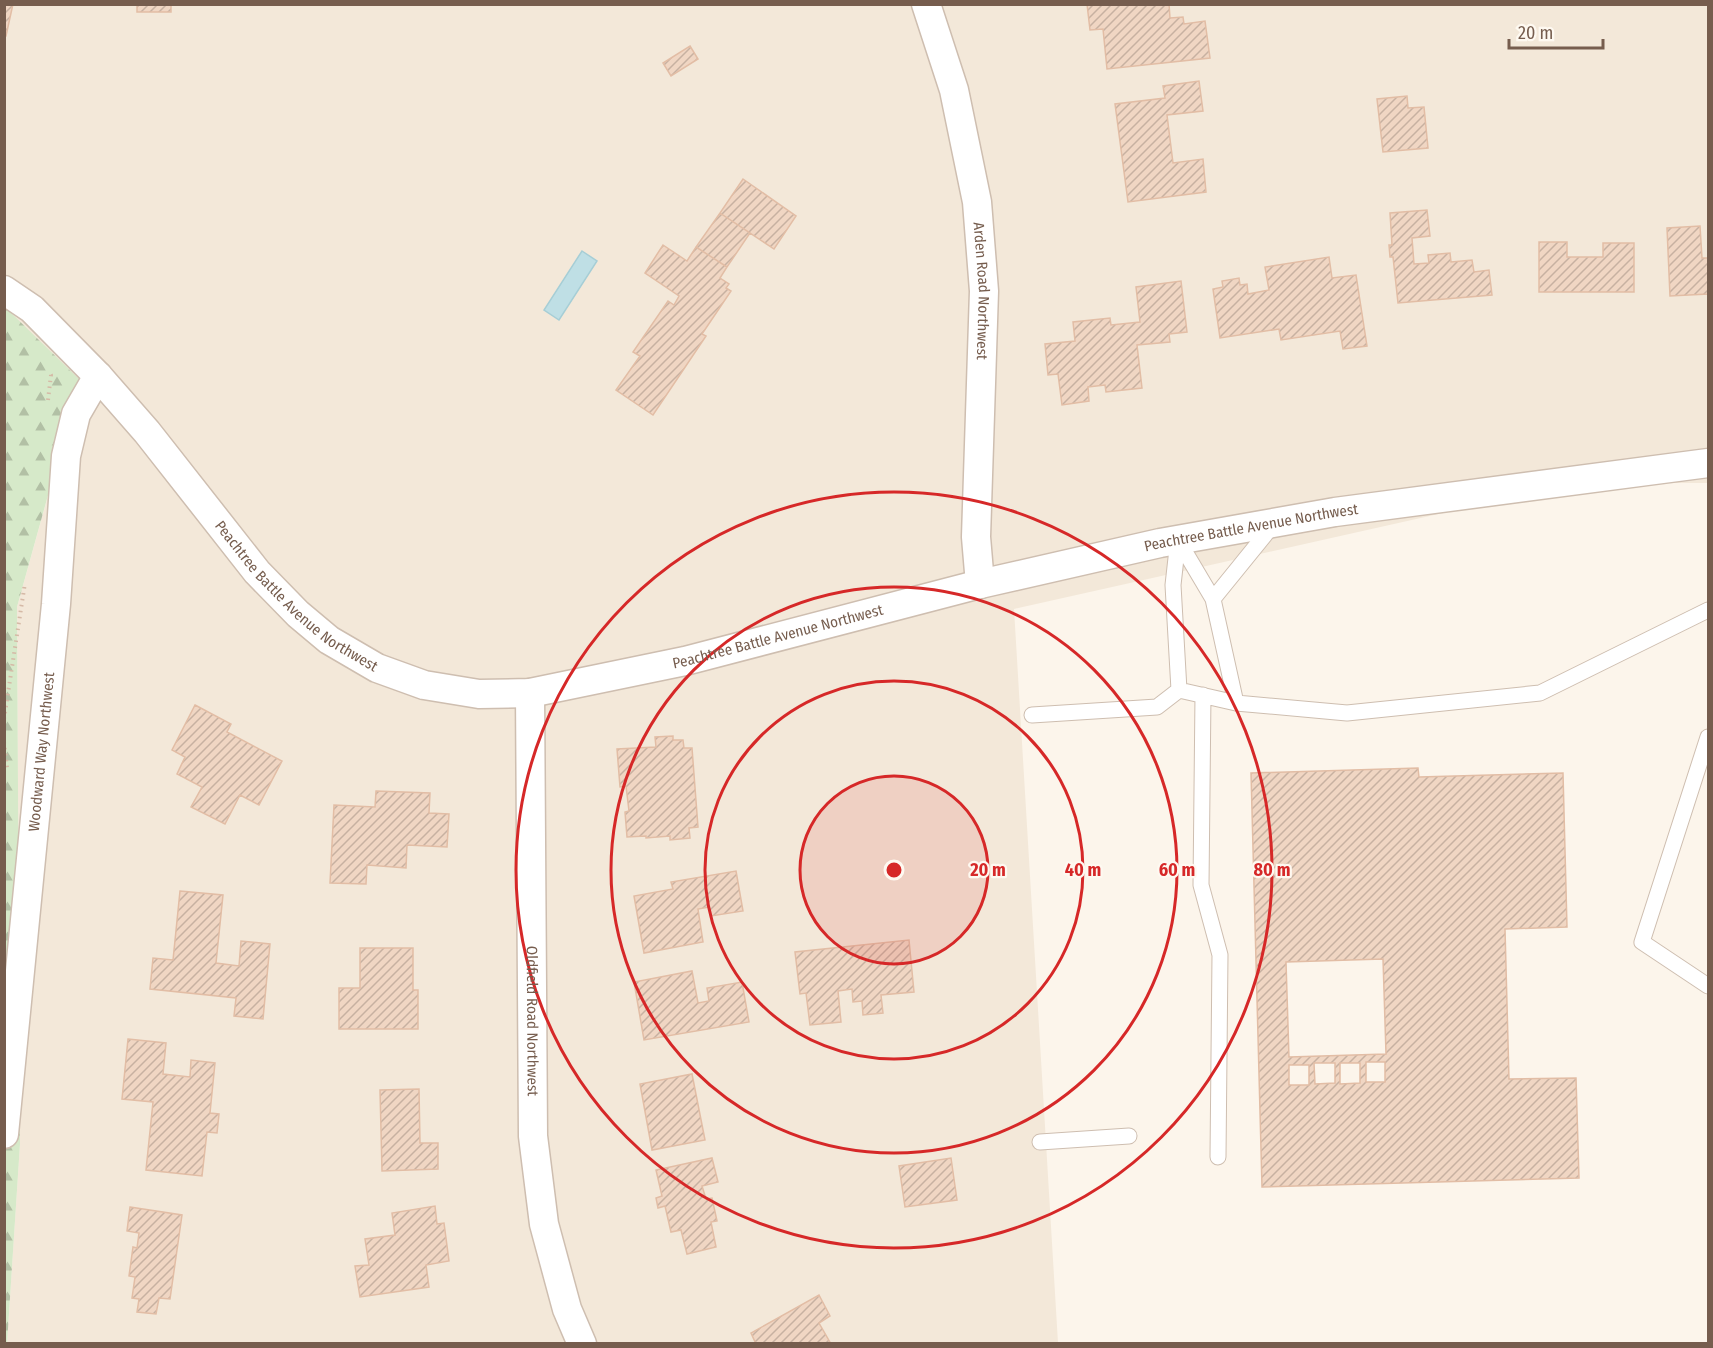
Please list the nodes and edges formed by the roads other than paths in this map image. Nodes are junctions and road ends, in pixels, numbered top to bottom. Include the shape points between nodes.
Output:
1 (926, 4) edge
2 (4, 290) edge
3 (98, 376) junction
4 (1708, 463) edge
5 (1274, 523) junction
6 (1178, 540) junction
7 (981, 584) junction
8 (1213, 599) junction
9 (1708, 610) edge
10 (1179, 690) junction
11 (530, 693) junction
12 (1203, 695) junction
13 (1236, 703) junction
14 (1032, 715) dead end
15 (1708, 737) edge
16 (1708, 986) edge
17 (4, 1134) edge
18 (1129, 1136) dead end
19 (1040, 1142) dead end
20 (1218, 1157) dead end
21 (582, 1344) edge

1 - 7 street, Arden Road Northwest via 954,90 977,202 984,291 976,537
2 - 3 street, Peachtree Battle Avenue Northwest via 32,309
3 - 11 street, Peachtree Battle Avenue Northwest via 257,572 329,640 377,668 424,685 479,694
3 - 17 street, Woodward Way Northwest via 76,414 66,456 56,604
4 - 5 street, Peachtree Battle Avenue Northwest
5 - 6 street, Peachtree Battle Avenue Northwest
5 - 8 lane
6 - 7 street, Peachtree Battle Avenue Northwest
6 - 8 lane
6 - 10 lane via 1173,585
7 - 11 street, Peachtree Battle Avenue Northwest via 685,661
8 - 13 lane
9 - 13 lane via 1540,693 1347,713
10 - 12 lane
10 - 14 lane via 1157,707
11 - 21 street, Oldfield Road Northwest via 533,1136 544,1224 567,1309
12 - 13 lane
12 - 20 lane via 1201,885 1220,954
15 - 16 lane via 1642,942
18 - 19 lane

